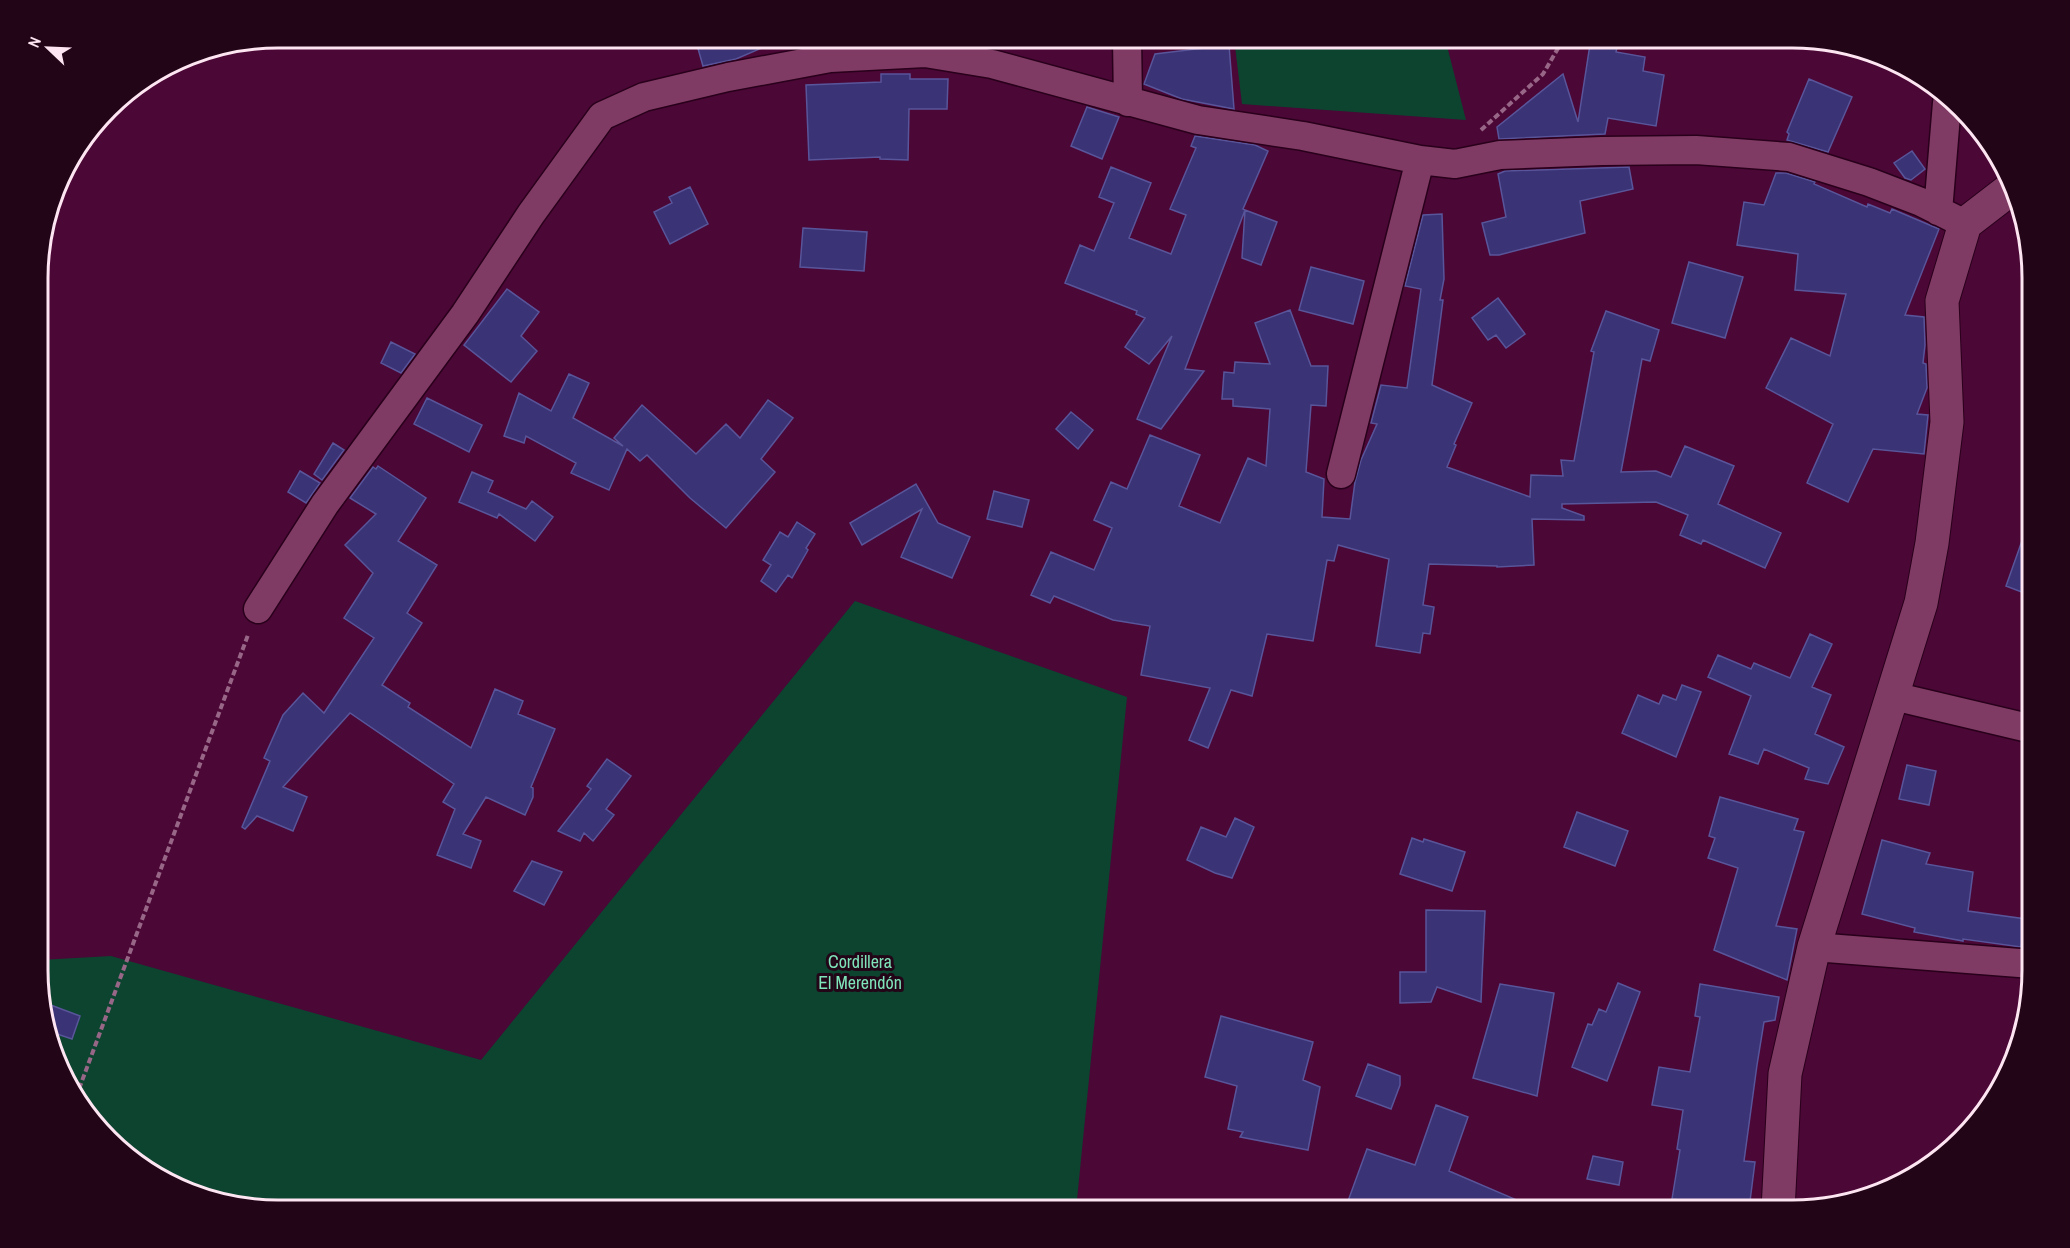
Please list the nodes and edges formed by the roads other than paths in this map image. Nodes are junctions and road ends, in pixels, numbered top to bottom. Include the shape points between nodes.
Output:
1 (1127, 48) edge
2 (1128, 102) junction
3 (1947, 108) edge
4 (1420, 160) junction
5 (2005, 191) edge
6 (1952, 217) junction
7 (1341, 474) dead end
8 (258, 609) road end
9 (1893, 696) junction
10 (2022, 727) edge
11 (1814, 947) junction
12 (2022, 963) edge
13 (1779, 1200) edge

1 - 2 street
2 - 4 street via 1198,120
2 - 8 street via 992,64 925,53 830,58 728,77 644,97 602,116 465,314 325,504
3 - 6 street
4 - 6 street via 1455,164 1500,154 1696,150 1789,157 1869,182
4 - 7 street
5 - 6 street
6 - 9 street via 1942,301 1947,422 1921,603
9 - 10 street
9 - 11 street
11 - 12 street
11 - 13 street via 1785,1074

